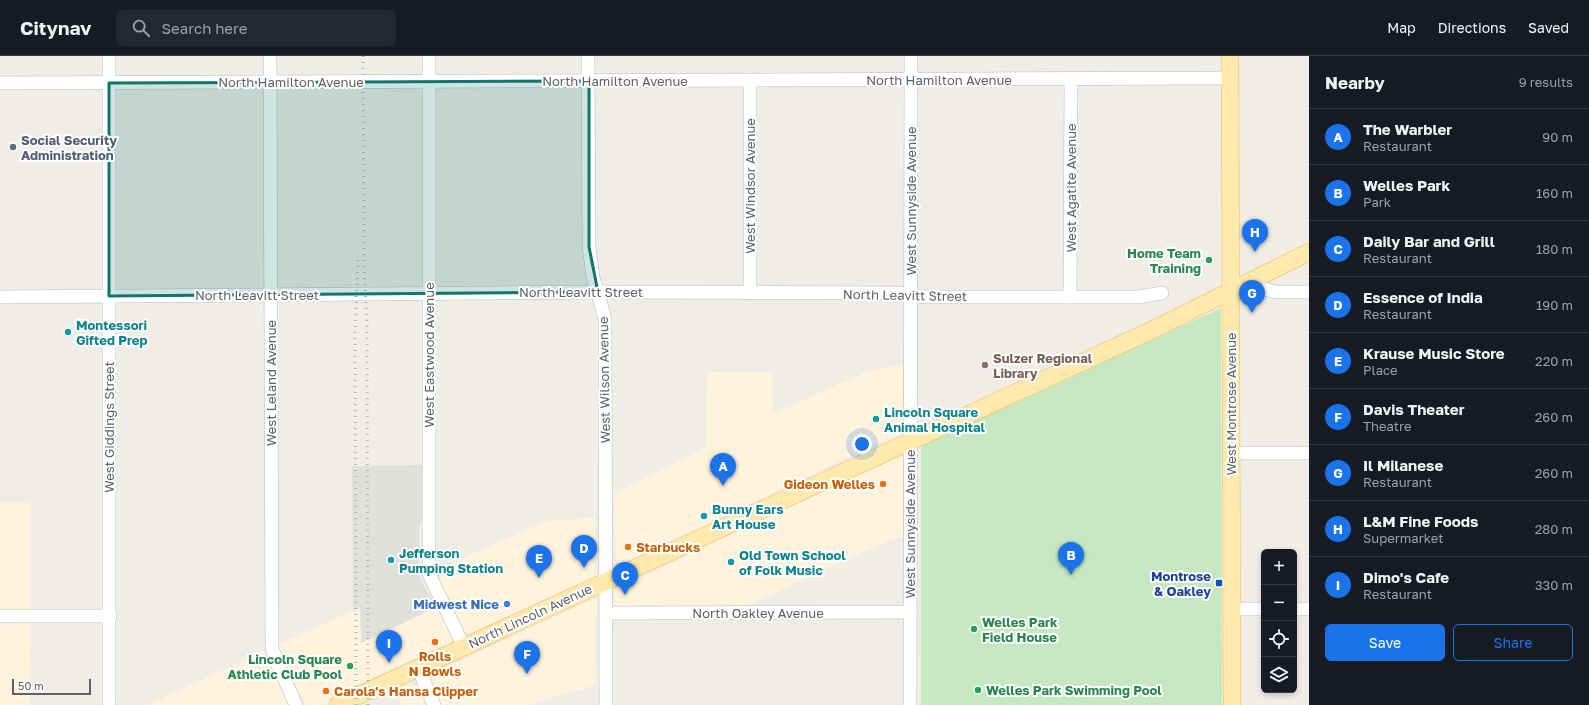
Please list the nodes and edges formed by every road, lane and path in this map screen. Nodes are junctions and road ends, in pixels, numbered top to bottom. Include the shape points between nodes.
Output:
1 (109, 56) edge
2 (270, 56) edge
3 (429, 56) edge
4 (588, 56) edge
5 (911, 56) edge
6 (1230, 56) edge
7 (1230, 78) junction
8 (1071, 79) junction
9 (750, 80) junction
10 (911, 80) junction
11 (589, 81) junction
12 (270, 82) junction
13 (430, 82) junction
14 (0, 83) edge
15 (109, 83) junction
16 (1309, 252) edge
17 (1246, 284) junction
18 (598, 292) junction
19 (1231, 292) junction
20 (1309, 292) edge
21 (429, 293) junction
22 (750, 293) junction
23 (1162, 293) dead end
24 (271, 295) junction
25 (911, 295) junction
26 (109, 296) junction
27 (0, 297) edge
28 (1070, 297) junction
29 (910, 442) junction
30 (1231, 453) junction
31 (1309, 453) edge
32 (606, 580) junction
33 (1232, 609) junction
34 (1261, 609) edge
35 (1297, 609) edge
36 (1309, 610) edge
37 (910, 612) junction
38 (606, 613) junction
39 (0, 616) edge
40 (110, 616) junction
41 (464, 647) junction
42 (418, 668) junction
43 (109, 702) dead end
44 (296, 705) edge
45 (338, 705) edge
46 (434, 705) edge
47 (606, 705) edge
48 (910, 705) edge
49 (1232, 705) edge

1 - 15 street, West Giddings Street
2 - 12 street, West Leland Avenue
3 - 13 street, West Eastwood Avenue
4 - 11 street, West Wilson Avenue
5 - 10 street, West Sunnyside Avenue
6 - 7 main road, West Montrose Avenue
7 - 8 street, North Hamilton Avenue
7 - 19 main road, West Montrose Avenue
8 - 10 street, North Hamilton Avenue
8 - 28 street, West Agatite Avenue
9 - 10 street, North Hamilton Avenue
9 - 11 street, North Hamilton Avenue
9 - 22 street, West Windsor Avenue
10 - 25 street, West Sunnyside Avenue
11 - 13 street, North Hamilton Avenue
11 - 18 street, West Wilson Avenue via 589,247 591,270
12 - 13 street, North Hamilton Avenue
12 - 15 street, North Hamilton Avenue
12 - 24 street, West Leland Avenue
13 - 21 street, West Eastwood Avenue
14 - 15 street, North Hamilton Avenue
15 - 26 street, West Giddings Street
16 - 17 main road, North Lincoln Avenue
17 - 19 main road, North Lincoln Avenue
17 - 20 street via 1276,292
18 - 21 street, North Leavitt Street
18 - 22 street, North Leavitt Street
18 - 32 street, West Wilson Avenue via 605,319
19 - 29 main road, North Lincoln Avenue
19 - 30 main road, West Montrose Avenue
21 - 24 street, North Leavitt Street
21 - 41 street, West Eastwood Avenue via 429,574
22 - 25 street, North Leavitt Street
23 - 28 street, North Leavitt Street via 1139,297
24 - 26 street, North Leavitt Street
24 - 44 street, West Leland Avenue via 272,647
25 - 28 street, North Leavitt Street
25 - 29 street, West Sunnyside Avenue
26 - 27 street, North Leavitt Street
26 - 40 street, West Giddings Street
29 - 32 main road, North Lincoln Avenue
29 - 37 street, West Sunnyside Avenue
30 - 31 street
30 - 33 main road, West Montrose Avenue
32 - 38 street, West Wilson Avenue
32 - 41 main road, North Lincoln Avenue
33 - 34 street
33 - 49 main road, West Montrose Avenue
35 - 36 street
37 - 38 street, North Oakley Avenue
37 - 48 street, West Sunnyside Avenue
38 - 47 street, West Wilson Avenue
39 - 40 street
40 - 43 street, West Giddings Street
41 - 42 main road, North Lincoln Avenue
42 - 45 main road, North Lincoln Avenue
42 - 46 street

